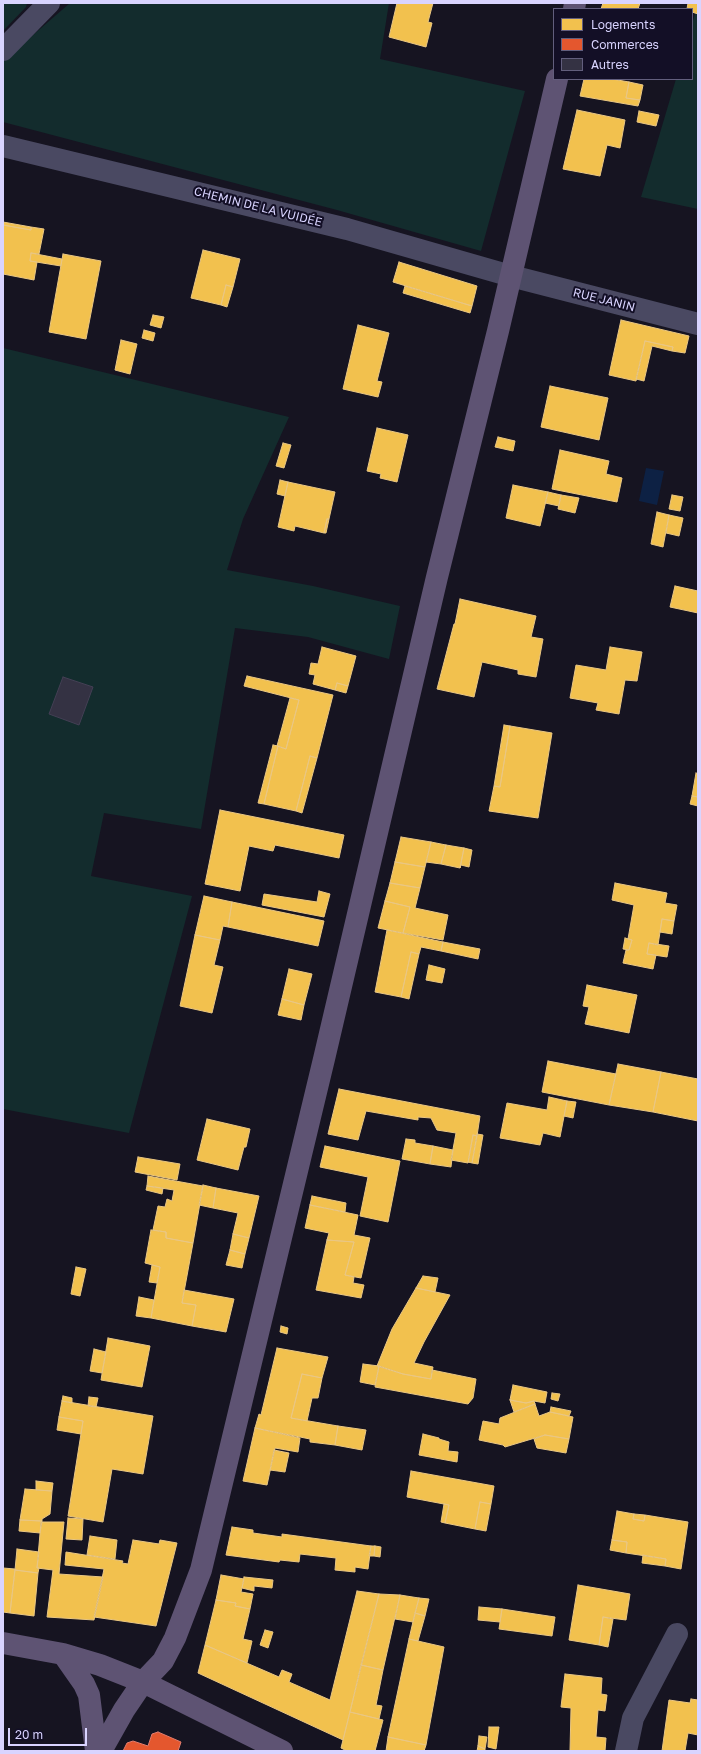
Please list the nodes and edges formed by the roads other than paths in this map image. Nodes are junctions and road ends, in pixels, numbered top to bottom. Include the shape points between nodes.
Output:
1 (49, 3) edge
2 (3, 50) edge
3 (557, 80) edge
4 (3, 146) edge
5 (511, 276) junction
6 (698, 324) edge
7 (677, 1634) dead end
8 (3, 1643) edge
9 (63, 1654) junction
10 (143, 1682) junction
11 (96, 1751) edge
12 (101, 1751) edge
13 (282, 1751) edge
14 (626, 1751) edge

1 - 2 street
3 - 5 main road
4 - 5 street, CHEMIN DE LA VUIDÉE via 347,229
5 - 6 street, RUE JANIN
5 - 10 main road via 201,1570 175,1638 163,1661
7 - 14 street via 633,1718
8 - 9 main road
9 - 10 main road
9 - 11 main road via 89,1695
10 - 12 main road
10 - 13 main road

